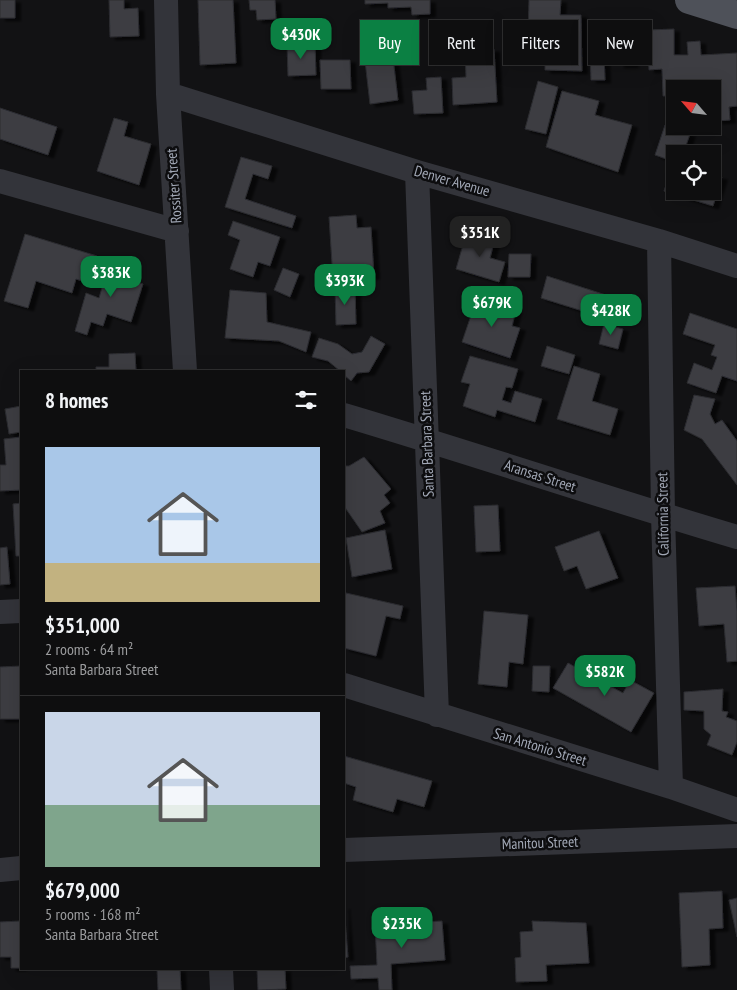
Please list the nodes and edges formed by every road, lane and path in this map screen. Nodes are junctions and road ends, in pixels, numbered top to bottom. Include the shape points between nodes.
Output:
1 (166, 0) edge
2 (704, 2) edge
3 (737, 15) edge
4 (168, 94) junction
5 (417, 172) junction
6 (0, 181) edge
7 (177, 231) junction
8 (659, 241) junction
9 (737, 266) edge
10 (188, 370) edge
11 (345, 415) edge
12 (427, 440) junction
13 (663, 515) junction
14 (737, 537) edge
15 (20, 610) edge
16 (0, 612) edge
17 (345, 685) edge
18 (437, 716) junction
19 (671, 787) junction
20 (737, 810) edge
21 (737, 836) edge
22 (345, 850) edge
23 (20, 868) edge
24 (0, 870) edge
25 (221, 970) edge
26 (222, 990) edge

1 - 4 street, Rossiter Street
2 - 3 main road
4 - 5 street, Denver Avenue
4 - 7 street, Rossiter Street
5 - 8 street, Denver Avenue
5 - 12 street, Santa Barbara Street
6 - 7 street
7 - 10 street, Rossiter Street
8 - 9 street, Denver Avenue
8 - 13 street, California Street
11 - 12 street, Aransas Street
12 - 13 street, Aransas Street
12 - 18 street, Santa Barbara Street
13 - 14 street, Aransas Street
13 - 19 street, California Street
15 - 16 street
17 - 18 street, San Antonio Street
18 - 19 street, San Antonio Street
19 - 20 street, San Antonio Street
21 - 22 street, Manitou Street
23 - 24 street
25 - 26 street

